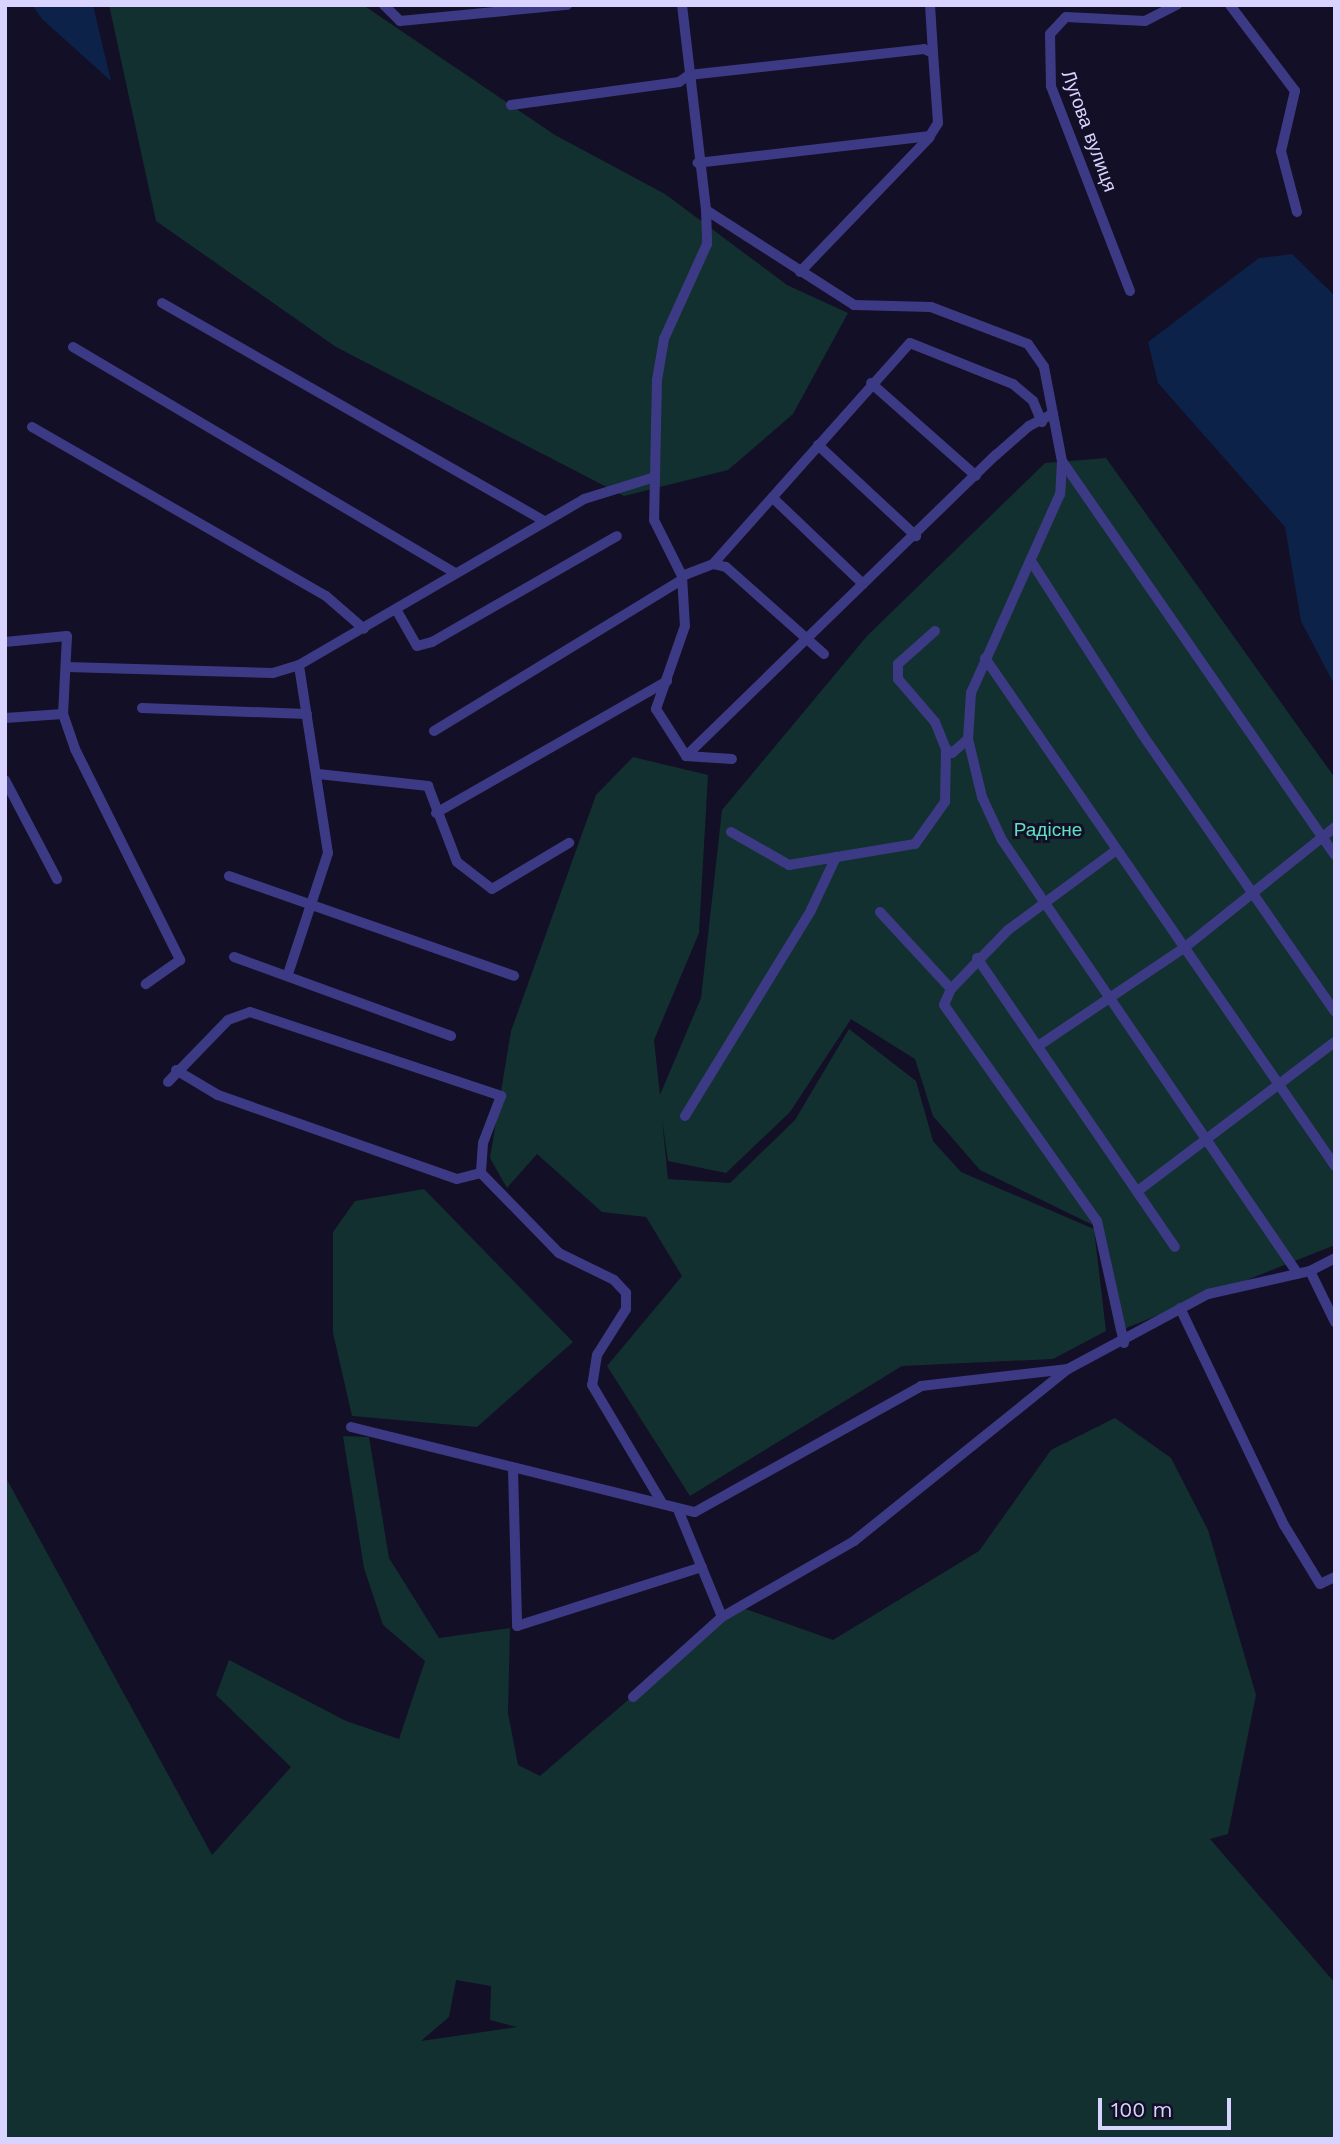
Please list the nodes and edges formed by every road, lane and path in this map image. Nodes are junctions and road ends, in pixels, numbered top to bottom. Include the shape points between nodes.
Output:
1 (384, 5) edge
2 (567, 5) edge
3 (682, 5) edge
4 (930, 5) edge
5 (1177, 5) edge
6 (1230, 5) edge
7 (1090, 10) edge
8 (933, 53) junction
9 (689, 75) junction
10 (511, 105) dead end
11 (930, 136) junction
12 (698, 163) junction
13 (706, 210) junction
14 (1297, 212) dead end
15 (800, 272) junction
16 (1130, 291) dead end
17 (162, 303) dead end
18 (73, 348) dead end
19 (871, 383) junction
20 (1053, 414) junction
21 (1042, 422) junction
22 (32, 427) dead end
23 (818, 445) junction
24 (1062, 461) junction
25 (976, 477) junction
26 (652, 478) junction
27 (774, 499) junction
28 (544, 522) junction
29 (617, 536) dead end
30 (916, 536) junction
31 (1031, 561) junction
32 (713, 564) junction
33 (455, 573) junction
34 (681, 578) junction
35 (863, 584) junction
36 (397, 611) junction
37 (364, 629) junction
38 (935, 631) dead end
39 (807, 639) junction
40 (5, 642) edge
41 (824, 654) dead end
42 (985, 658) junction
43 (299, 665) junction
44 (67, 667) junction
45 (668, 680) junction
46 (142, 708) dead end
47 (63, 714) junction
48 (307, 714) junction
49 (5, 718) edge
50 (434, 731) dead end
51 (968, 739) junction
52 (946, 748) junction
53 (686, 755) junction
54 (732, 759) dead end
55 (318, 774) junction
56 (5, 780) edge
57 (436, 813) junction
58 (1335, 827) edge
59 (731, 832) dead end
60 (1322, 837) junction
61 (569, 843) dead end
62 (1115, 851) junction
63 (1335, 855) edge
64 (836, 857) junction
65 (229, 876) dead end
66 (57, 879) dead end
67 (1252, 893) junction
68 (313, 900) junction
69 (1045, 902) junction
70 (880, 912) dead end
71 (1184, 948) junction
72 (234, 957) dead end
73 (977, 958) junction
74 (288, 974) junction
75 (514, 976) dead end
76 (146, 984) dead end
77 (951, 989) junction
78 (1112, 997) junction
79 (1335, 1012) edge
80 (450, 1036) dead end
81 (1335, 1042) edge
82 (1038, 1046) junction
83 (176, 1070) junction
84 (168, 1082) dead end
85 (1277, 1083) junction
86 (685, 1116) dead end
87 (1208, 1138) junction
88 (1335, 1166) edge
89 (481, 1173) junction
90 (1139, 1190) junction
91 (1175, 1247) dead end
92 (1335, 1258) edge
93 (1310, 1271) junction
94 (1298, 1274) junction
95 (1180, 1308) junction
96 (1335, 1322) edge
97 (1124, 1343) junction
98 (1068, 1369) junction
99 (351, 1427) dead end
100 (513, 1469) junction
101 (662, 1503) junction
102 (679, 1512) junction
103 (702, 1567) junction
104 (1335, 1577) edge
105 (722, 1617) junction
106 (633, 1697) dead end

1 - 2 street via 400,21
3 - 9 street
4 - 8 street
5 - 7 street via 1145,21
6 - 14 street via 1295,90 1281,151
7 - 16 street, Лугова вулиця via 1055,25 1048,67
8 - 9 street via 924,49
8 - 11 street via 938,123
9 - 10 street via 679,82
9 - 12 street
11 - 12 street
11 - 15 street
12 - 13 street
13 - 15 street
13 - 26 street via 699,272 664,339
15 - 20 street via 854,305 931,307 1028,344 1044,367
17 - 28 street
18 - 33 street
19 - 21 street via 901,349 920,343 1013,384 1033,401
19 - 23 street
19 - 25 street
20 - 21 street
20 - 24 street
21 - 25 street via 1029,426
22 - 37 street via 326,596
23 - 27 street
23 - 30 street
24 - 31 street via 1060,494
24 - 60 street
25 - 30 street
26 - 28 street via 584,499
26 - 34 street via 654,520
27 - 32 street
27 - 35 street
28 - 33 street
29 - 36 street via 432,642 417,646
30 - 35 street
31 - 42 street
31 - 67 street
32 - 34 street
32 - 39 street via 726,566
33 - 36 street
34 - 45 street via 685,626
34 - 50 street
35 - 39 street
36 - 37 street
37 - 43 street
38 - 52 street via 897,671
39 - 41 street
39 - 53 street
40 - 44 street via 67,636
42 - 51 street via 971,693
42 - 62 street
43 - 44 street via 273,673
43 - 48 street
44 - 47 street
45 - 53 street via 656,709
45 - 57 street
46 - 48 street
47 - 49 street
47 - 76 street via 180,960
48 - 55 street
51 - 52 street via 951,752
51 - 69 street via 982,797 1002,840
52 - 64 street via 945,802 923,838
53 - 54 street
55 - 57 street via 428,786
55 - 68 street via 328,853
56 - 66 street
57 - 61 street via 457,862 492,889
58 - 60 street
59 - 64 street via 789,865
60 - 63 street
60 - 67 street
62 - 69 street
62 - 71 street
64 - 86 street via 811,910
65 - 68 street
67 - 71 street
67 - 79 street
68 - 74 street
68 - 75 street
69 - 73 street
69 - 78 street
70 - 77 street
71 - 78 street
71 - 85 street
72 - 74 street
73 - 77 street
73 - 82 street
74 - 80 street
77 - 97 street via 944,1005 1097,1221
78 - 82 street
78 - 87 street
81 - 85 street
82 - 90 street
83 - 84 street
83 - 89 street via 218,1095 457,1179
83 - 89 street via 241,1012 501,1096 483,1143
85 - 87 street
85 - 88 street
87 - 90 street
87 - 94 street
89 - 101 street via 559,1253 614,1280 626,1293 626,1309 597,1355 592,1385
90 - 91 street
92 - 93 street
93 - 94 street
93 - 96 street
94 - 95 street via 1208,1294
95 - 97 street
95 - 104 street via 1284,1525 1320,1584
97 - 98 street
98 - 102 street via 921,1386 878,1404 711,1506
98 - 105 street via 854,1541
99 - 100 street via 458,1450
100 - 101 street
100 - 103 street via 517,1626
101 - 102 street
102 - 103 street
103 - 105 street
105 - 106 street

